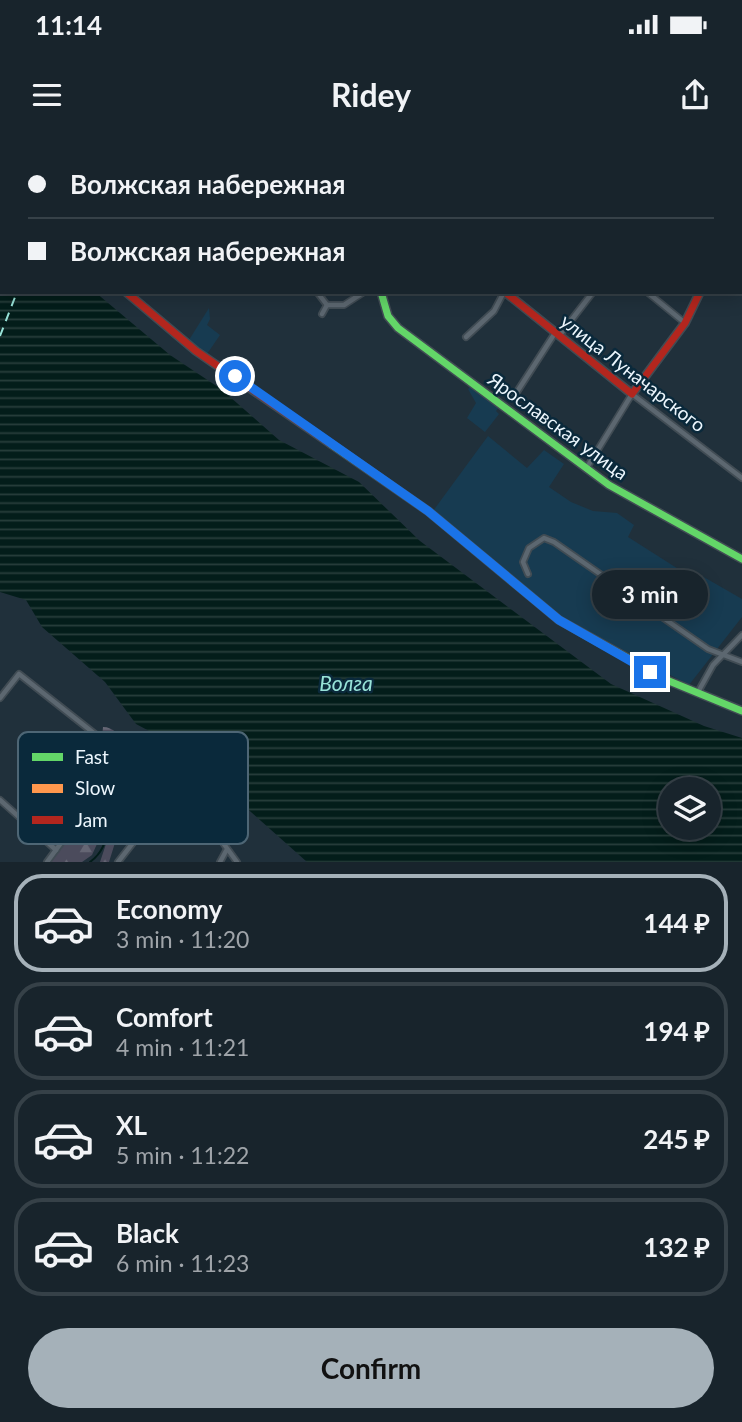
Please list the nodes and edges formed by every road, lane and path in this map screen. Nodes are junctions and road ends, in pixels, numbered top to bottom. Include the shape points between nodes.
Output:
1 (128, 294) edge
2 (319, 294) edge
3 (361, 294) edge
4 (382, 294) edge
5 (503, 294) edge
6 (507, 294) edge
7 (591, 294) edge
8 (649, 294) edge
9 (699, 294) edge
10 (327, 304) junction
11 (322, 314) dead end
12 (685, 323) junction
13 (557, 334) junction
14 (466, 337) dead end
15 (632, 394) junction
16 (513, 398) dead end
17 (586, 469) junction
18 (742, 478) edge
19 (742, 559) edge
20 (528, 574) dead end
21 (742, 635) edge
22 (722, 654) junction
23 (742, 662) edge
24 (698, 692) junction
25 (0, 698) edge
26 (742, 711) edge
27 (92, 732) edge
28 (0, 800) edge
29 (18, 816) edge
30 (49, 844) edge
31 (59, 844) edge
32 (132, 844) edge
33 (224, 844) edge
34 (56, 850) junction
35 (227, 850) junction
36 (221, 861) edge
37 (236, 861) edge
38 (47, 862) edge
39 (118, 862) edge

1 - 24 street via 197,351 428,511 559,620 650,672
2 - 10 street
3 - 10 street via 344,305
4 - 17 street, Ярославская улица via 388,316 406,335
5 - 14 street via 494,311
6 - 13 street, улица Луначарского
7 - 13 street
8 - 12 street
9 - 12 street
10 - 11 street
12 - 15 street
13 - 15 street, улица Луначарского
13 - 16 street
15 - 17 street
15 - 18 street, улица Луначарского
17 - 19 street, Ярославская улица
20 - 22 street via 523,562 529,548 544,538 554,541 708,649
21 - 22 street
22 - 23 street
22 - 24 street
24 - 26 street
25 - 27 street via 19,674
28 - 29 street
30 - 34 street
31 - 34 street
32 - 39 street
33 - 35 street
34 - 38 street
35 - 36 street
35 - 37 street
36 - 37 street

